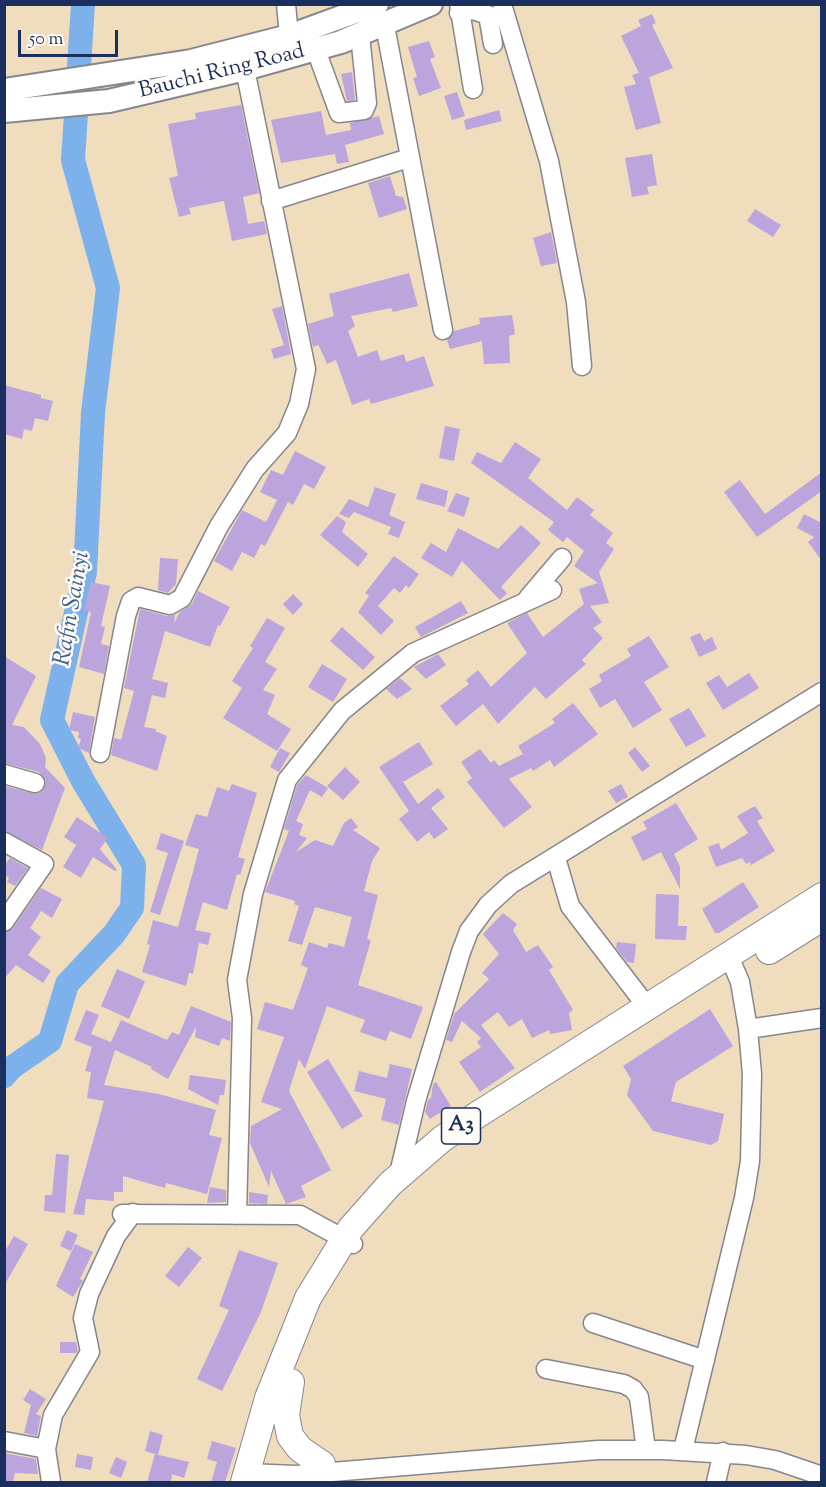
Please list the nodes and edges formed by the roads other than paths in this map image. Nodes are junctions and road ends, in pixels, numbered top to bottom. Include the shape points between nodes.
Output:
1 (286, 4) edge
2 (431, 4) edge
3 (502, 4) edge
4 (459, 9) edge
5 (381, 15) edge
6 (360, 35) junction
7 (289, 36) junction
8 (493, 44) dead end
9 (316, 50) junction
10 (245, 69) junction
11 (472, 89) dead end
12 (9, 100) edge
13 (410, 158) junction
14 (271, 201) junction
15 (442, 330) dead end
16 (582, 366) dead end
17 (562, 558) dead end
18 (552, 590) dead end
19 (525, 601) junction
20 (822, 692) edge
21 (100, 753) dead end
22 (4, 774) edge
23 (35, 783) dead end
24 (4, 842) edge
25 (556, 858) junction
26 (822, 896) edge
27 (822, 918) edge
28 (4, 922) edge
29 (733, 964) junction
30 (648, 1008) junction
31 (822, 1018) edge
32 (748, 1029) junction
33 (398, 1178) junction
34 (237, 1215) junction
35 (349, 1243) junction
36 (593, 1323) dead end
37 (705, 1360) junction
38 (546, 1370) dead end
39 (291, 1382) junction
40 (4, 1441) edge
41 (46, 1449) junction
42 (646, 1450) junction
43 (683, 1450) junction
44 (723, 1452) junction
45 (324, 1472) edge
46 (253, 1473) edge
47 (822, 1476) edge
48 (51, 1482) edge
49 (716, 1482) edge

1 - 7 street
2 - 5 main road, Bauchi Ring Road
3 - 16 street via 549,161 576,302
4 - 8 street via 488,15
4 - 11 street
5 - 6 main road, Bauchi Ring Road
5 - 7 main road, Bauchi Ring Road
5 - 13 street
6 - 9 main road, Bauchi Ring Road
6 - 9 street via 367,103 364,111 339,113
7 - 12 main road, Bauchi Ring Road
9 - 10 main road, Bauchi Ring Road
10 - 12 main road, Bauchi Ring Road via 109,101
10 - 14 street
13 - 14 street
13 - 15 street
14 - 21 street via 306,369 299,404 287,433 255,469 219,526 182,598 170,605 138,597 131,601
17 - 19 street
18 - 19 street
19 - 34 street via 413,653 342,711 287,780 253,894 237,980 242,1018
20 - 25 street
22 - 23 street
24 - 28 street via 44,864
25 - 30 street via 570,906
25 - 33 street via 499,894 469,931 416,1101
26 - 29 highway, A3
27 - 29 highway, A3
29 - 30 highway, A3
29 - 32 street
29 - 35 highway, A3 via 440,1159 391,1200
30 - 33 highway, A3 via 477,1114
31 - 32 street
32 - 37 street via 750,1161
33 - 35 highway, A3 via 368,1206
34 - 35 street via 300,1215
34 - 41 street via 128,1213 89,1294 83,1318 90,1352 53,1415
35 - 39 highway, A3
35 - 46 highway, A3 via 322,1272 296,1324 268,1398
36 - 37 street
37 - 43 street
38 - 42 street via 633,1389 639,1397
39 - 45 highway via 286,1415 290,1436
39 - 46 highway, A3
40 - 41 street
41 - 48 street
42 - 43 street
42 - 45 street via 598,1450
43 - 44 street
44 - 47 street via 775,1460
44 - 49 street
45 - 46 street

